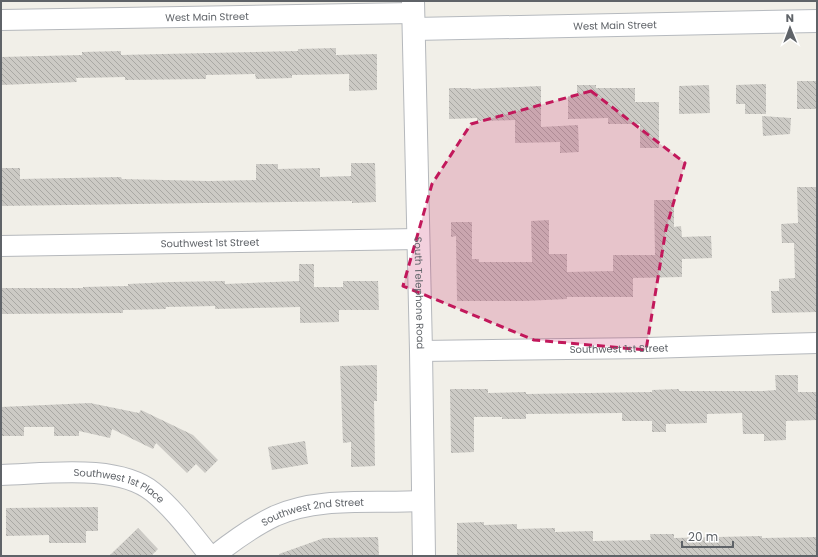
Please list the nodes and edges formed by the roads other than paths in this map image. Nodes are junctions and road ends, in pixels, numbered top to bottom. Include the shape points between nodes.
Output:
1 (413, 14) edge
2 (1, 20) edge
3 (817, 21) edge
4 (418, 239) junction
5 (1, 246) edge
6 (817, 343) edge
7 (421, 350) junction
8 (1, 475) edge
9 (422, 501) junction
10 (210, 556) edge
11 (214, 556) edge
12 (424, 556) edge

1 - 2 street, West Main Street
1 - 3 street, West Main Street
1 - 4 street, South Telephone Road
4 - 5 street, Southwest 1st Street
4 - 7 street, South Telephone Road
6 - 7 street, Southwest 1st Street
7 - 9 street, South Telephone Road
8 - 10 street, Southwest 1st Place via 96,473 130,478 152,491 172,509
9 - 11 street, Southwest 2nd Street via 341,503 294,510 258,525
9 - 12 street, South Telephone Road

